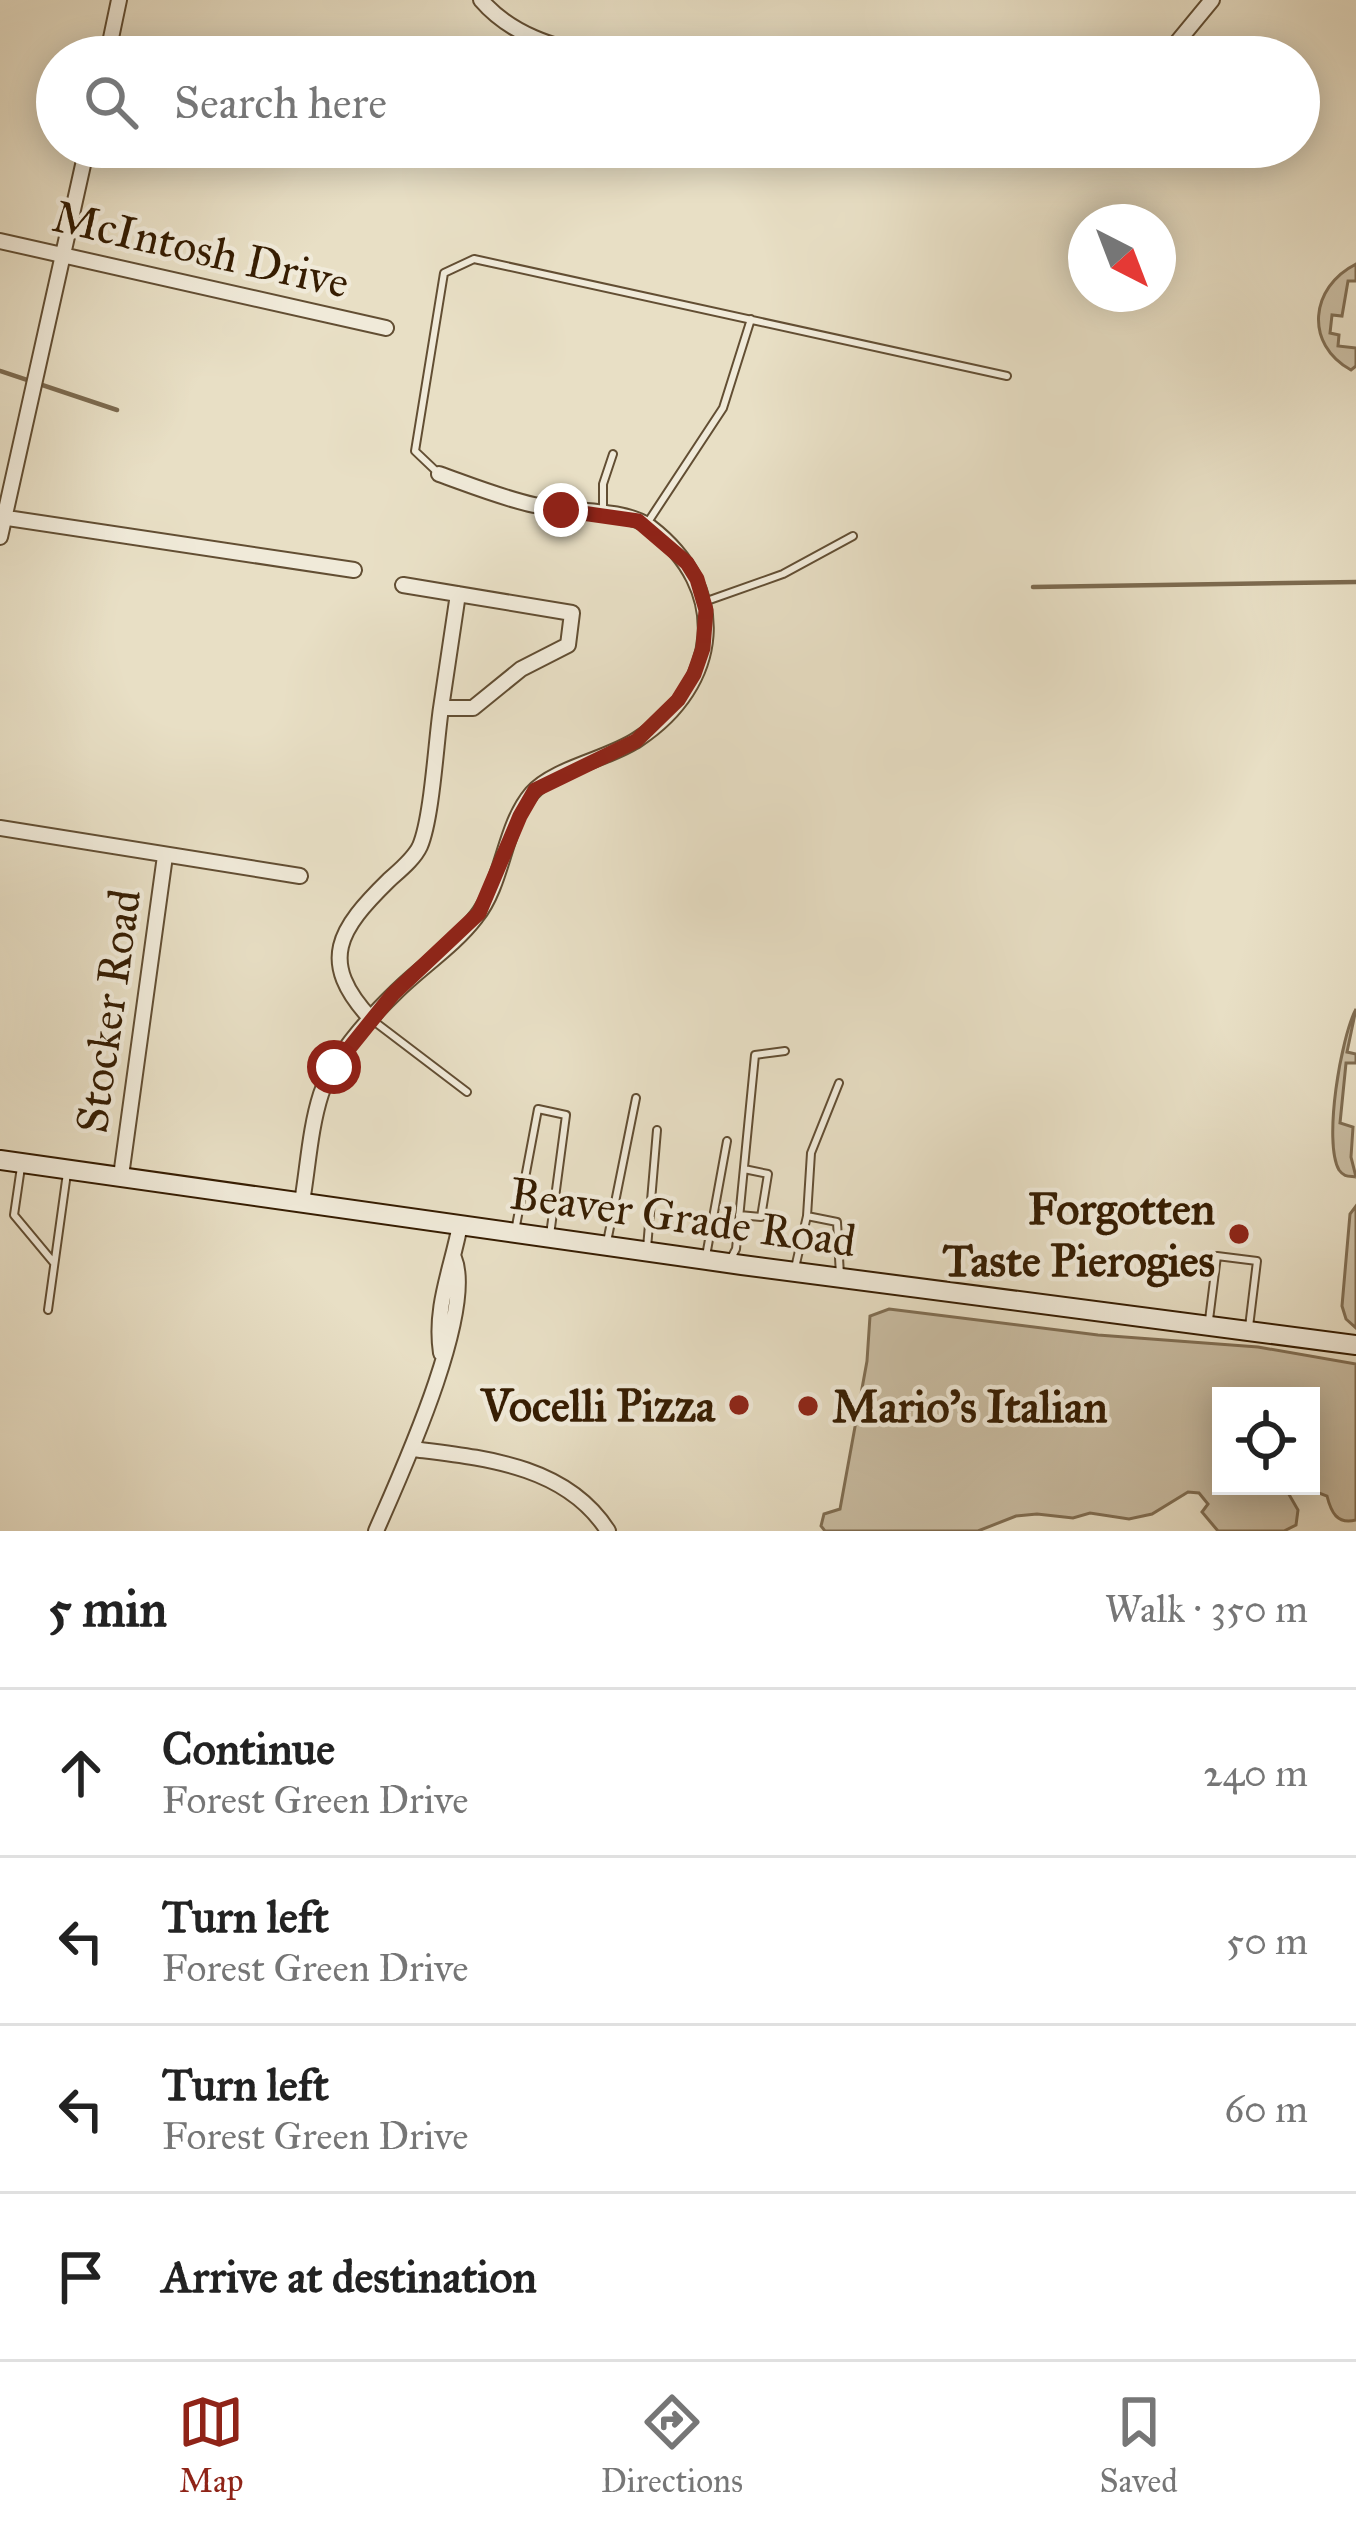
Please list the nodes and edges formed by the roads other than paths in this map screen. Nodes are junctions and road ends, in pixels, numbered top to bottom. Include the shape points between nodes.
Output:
1 (119, 0) edge
2 (481, 0) edge
3 (1212, 0) edge
4 (111, 36) edge
5 (531, 36) edge
6 (1182, 36) edge
7 (82, 168) edge
8 (0, 241) edge
9 (63, 255) junction
10 (752, 319) junction
11 (386, 328) dead end
12 (1007, 376) dead end
13 (613, 454) dead end
14 (439, 474) joint
15 (603, 514) junction
16 (2, 518) edge
17 (646, 524) junction
18 (854, 536) dead end
19 (0, 537) edge
20 (354, 570) dead end
21 (403, 585) dead end
22 (458, 594) junction
23 (704, 602) junction
24 (441, 708) junction
25 (0, 828) edge
26 (165, 856) junction
27 (300, 876) dead end
28 (371, 1019) junction
29 (785, 1051) dead end
30 (839, 1083) dead end
31 (467, 1093) dead end
32 (635, 1098) dead end
33 (657, 1130) dead end
34 (727, 1142) dead end
35 (0, 1160) edge
36 (22, 1163) junction
37 (68, 1169) junction
38 (744, 1169) junction
39 (121, 1176) junction
40 (302, 1202) junction
41 (739, 1215) junction
42 (807, 1216) junction
43 (460, 1225) junction
44 (514, 1233) junction
45 (550, 1238) junction
46 (607, 1246) junction
47 (646, 1252) junction
48 (705, 1260) junction
49 (54, 1263) junction
50 (728, 1263) junction
51 (794, 1272) junction
52 (840, 1278) junction
53 (48, 1310) dead end
54 (1208, 1326) junction
55 (1249, 1331) junction
56 (1356, 1345) edge
57 (413, 1449) junction
58 (376, 1531) edge
59 (608, 1531) edge

1 - 4 street
2 - 5 street
3 - 6 street
7 - 9 street
8 - 9 street, McIntosh Drive
9 - 11 street, McIntosh Drive
9 - 16 street
10 - 12 lane
10 - 14 lane via 474,259 459,263 444,273 415,452
10 - 17 lane via 723,408
13 - 15 lane
14 - 15 street via 508,498
15 - 17 street
16 - 19 street
16 - 20 street
17 - 23 street via 687,563
18 - 23 lane via 783,574
21 - 22 street
22 - 24 street
22 - 24 street via 572,613 568,645 473,708
23 - 28 street via 703,648 685,692 636,741 535,790 479,913
24 - 28 street via 419,849 359,910 339,947 346,990
25 - 26 street
26 - 27 street
26 - 39 street, Stocker Road
28 - 31 lane
28 - 40 street via 321,1093
29 - 38 lane via 755,1055
30 - 42 lane via 812,1153
32 - 46 lane
33 - 47 lane
34 - 48 lane
35 - 36 main road, Beaver Grade Road
36 - 37 main road, Beaver Grade Road
36 - 49 lane via 14,1215
37 - 39 main road, Beaver Grade Road
37 - 49 lane
38 - 41 lane
38 - 41 lane via 768,1174 761,1217
39 - 40 main road, Beaver Grade Road
40 - 43 main road, Beaver Grade Road
41 - 50 lane
42 - 51 lane
42 - 52 lane via 837,1222
43 - 44 main road, Beaver Grade Road
43 - 57 street via 438,1332 442,1358
44 - 45 main road, Beaver Grade Road
44 - 45 lane via 538,1108 566,1115
45 - 46 main road, Beaver Grade Road
46 - 47 main road, Beaver Grade Road
47 - 48 main road, Beaver Grade Road
48 - 50 main road, Beaver Grade Road
49 - 53 lane
50 - 51 main road, Beaver Grade Road
51 - 52 main road, Beaver Grade Road
52 - 54 main road, Beaver Grade Road
54 - 55 main road, Beaver Grade Road
54 - 55 lane via 1217,1256 1257,1261
55 - 56 main road, Beaver Grade Road
57 - 58 street
57 - 59 street via 544,1476 575,1493

